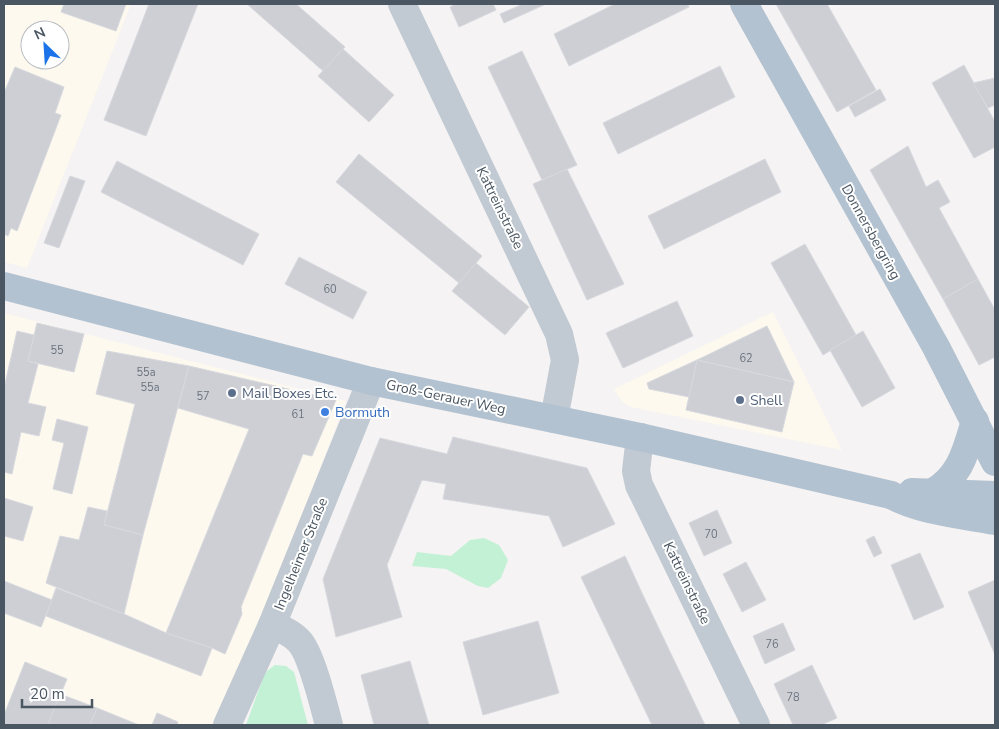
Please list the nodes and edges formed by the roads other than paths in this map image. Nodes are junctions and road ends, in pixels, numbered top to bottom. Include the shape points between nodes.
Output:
1 (402, 4) edge
2 (744, 4) edge
3 (4, 286) edge
4 (371, 381) junction
5 (554, 419) junction
6 (975, 421) junction
7 (640, 437) junction
8 (995, 462) edge
9 (933, 492) junction
10 (891, 495) junction
11 (995, 495) edge
12 (995, 521) edge
13 (272, 625) junction
14 (227, 725) edge
15 (329, 725) edge
16 (756, 725) edge

1 - 5 street, Kattreinstraße via 559,334 564,369
2 - 6 main road, Donnersbergring
3 - 4 main road, Groß-Gerauer Weg
4 - 5 main road, Groß-Gerauer Weg
4 - 13 street, Ingelheimer Straße
5 - 7 main road, Groß-Gerauer Weg
6 - 8 main road, Donnersbergring
6 - 9 main road via 958,469 952,478
7 - 10 main road, Groß-Gerauer Weg
7 - 16 street, Kattreinstraße via 636,471 640,485
9 - 10 main road, Groß-Gerauer Weg
9 - 11 main road, Groß-Gerauer Weg
10 - 12 main road, Groß-Gerauer Weg via 915,506
13 - 14 street, Ingelheimer Straße
13 - 15 street via 288,632 303,645

